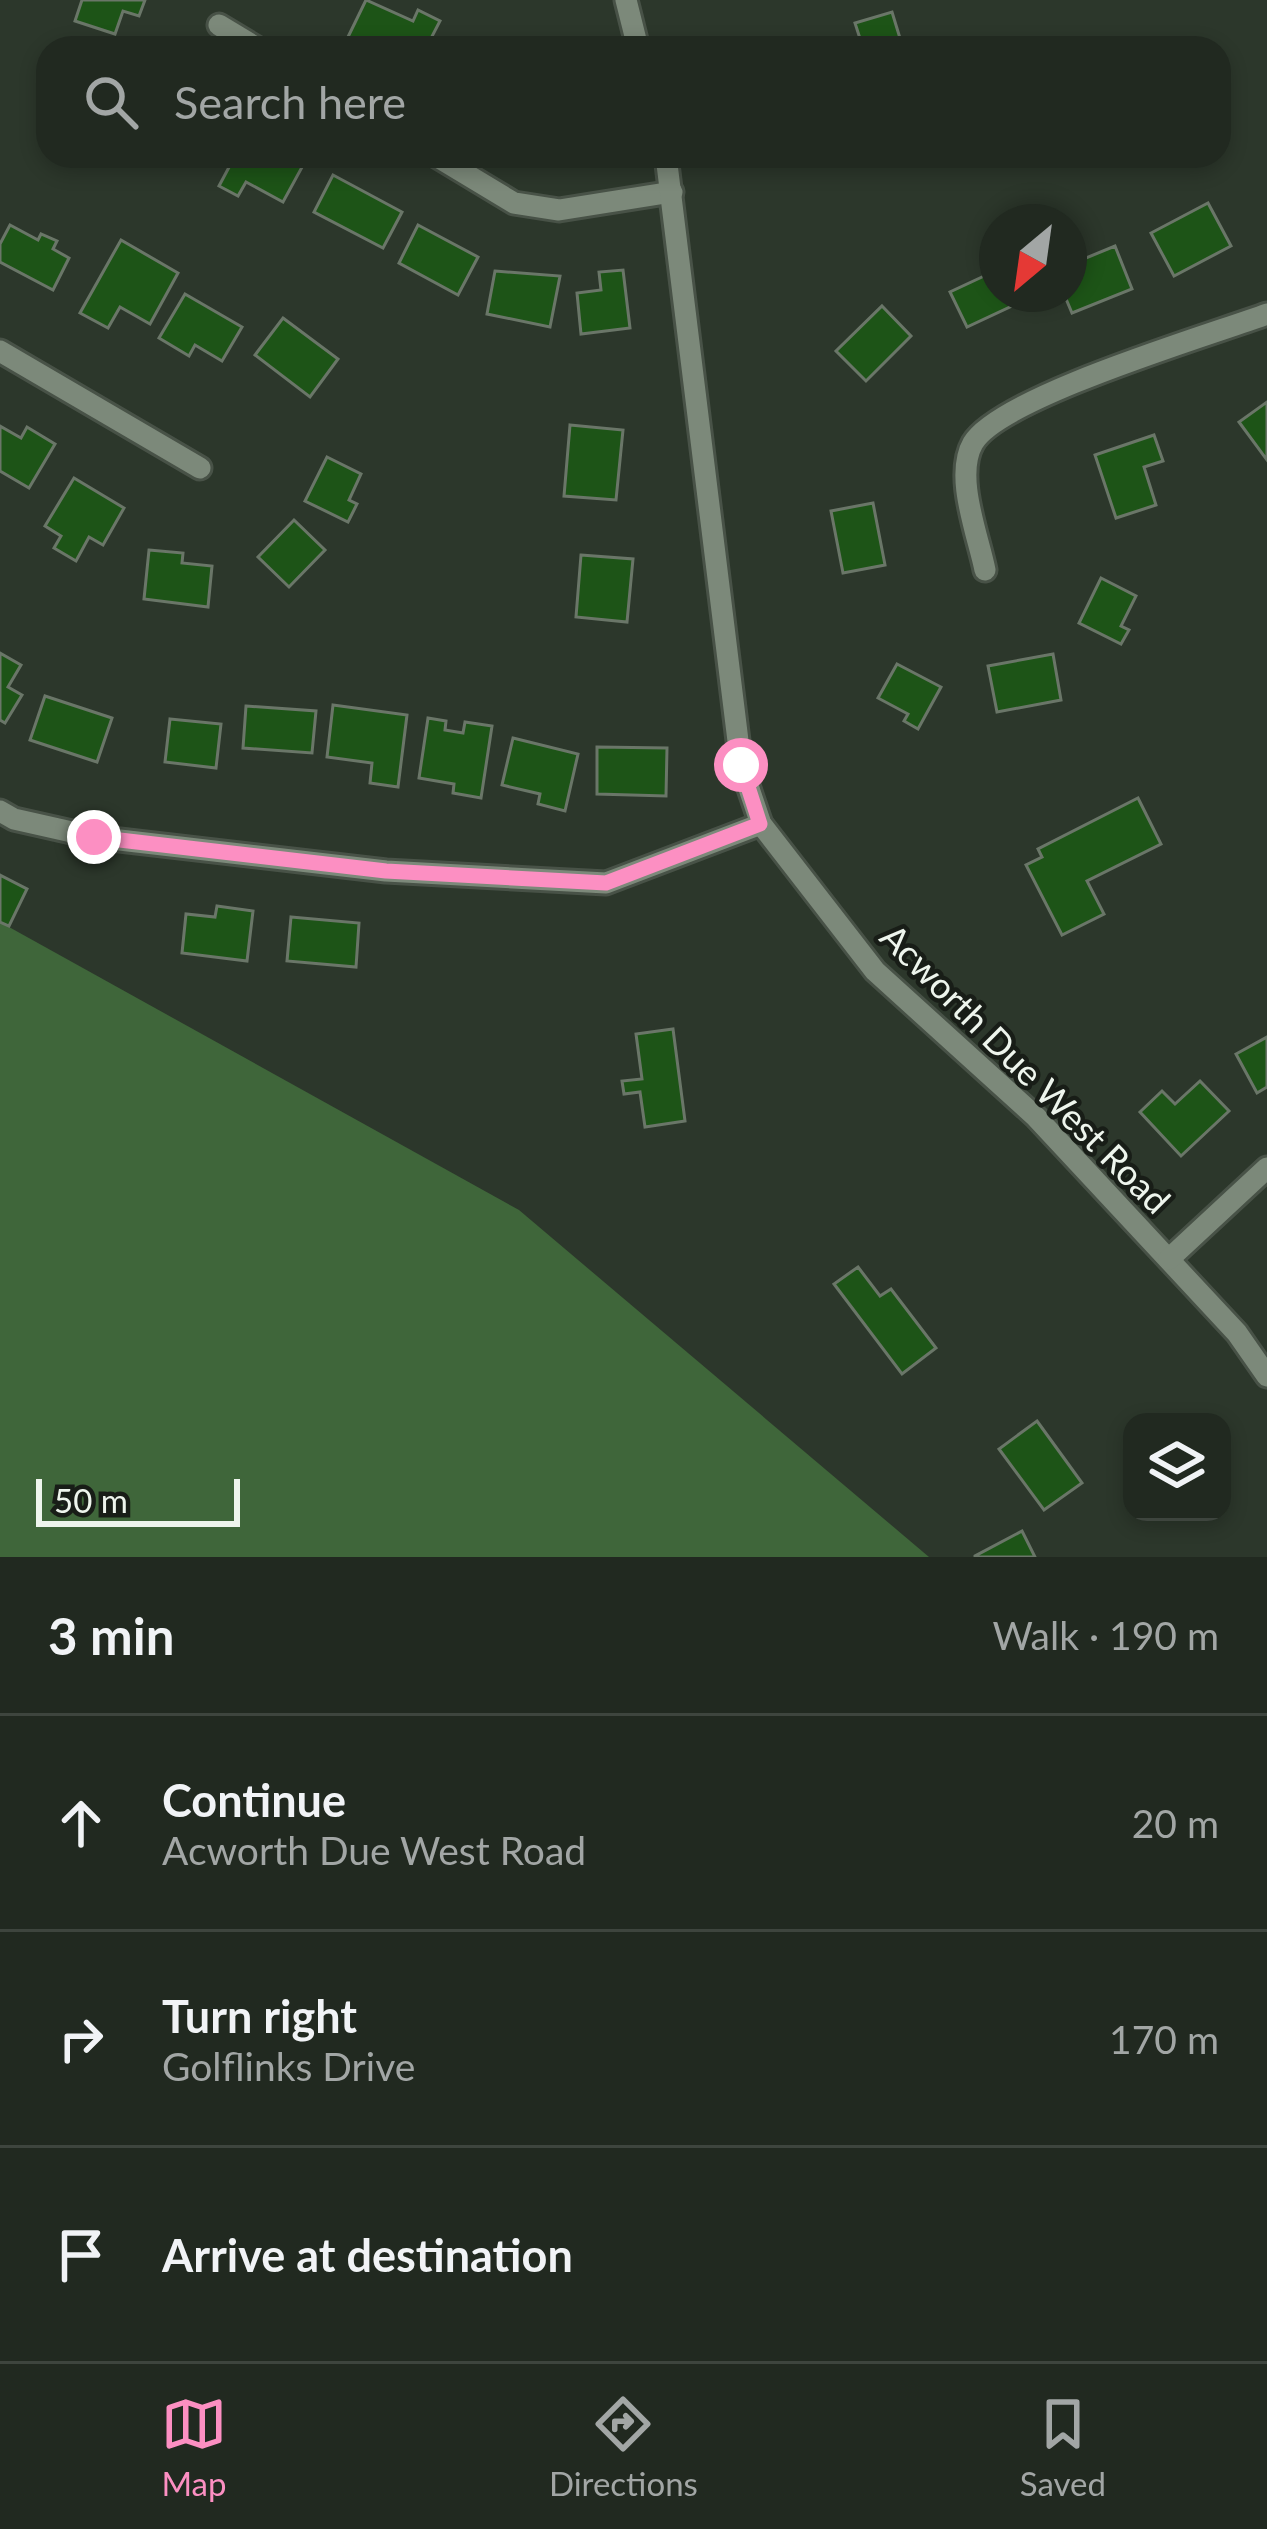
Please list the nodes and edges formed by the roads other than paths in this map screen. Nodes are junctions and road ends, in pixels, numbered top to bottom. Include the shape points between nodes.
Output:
1 (626, 0) edge
2 (219, 25) dead end
3 (237, 36) edge
4 (635, 36) edge
5 (456, 168) edge
6 (668, 168) edge
7 (672, 192) junction
8 (1267, 314) edge
9 (0, 351) edge
10 (200, 467) dead end
11 (985, 570) dead end
12 (0, 811) edge
13 (760, 824) junction
14 (1267, 1168) edge
15 (1169, 1259) junction
16 (1267, 1376) edge

1 - 4 street
2 - 3 street
5 - 7 street via 514,203 537,206 604,206
6 - 7 street, Acworth Due West Road
7 - 13 street, Acworth Due West Road via 741,765
8 - 11 street via 1038,398 983,432 965,466
9 - 10 street
12 - 13 street via 139,843 386,871 606,883
13 - 15 street, Acworth Due West Road via 875,971 1036,1117
14 - 15 street
15 - 16 street, Acworth Due West Road

